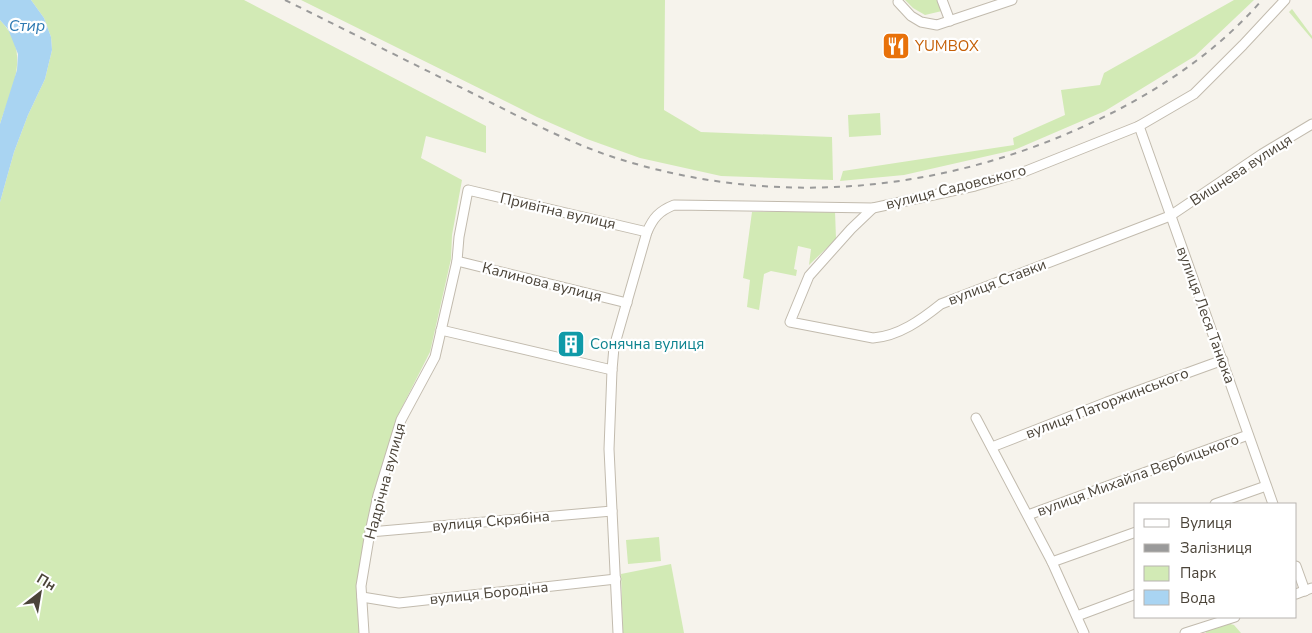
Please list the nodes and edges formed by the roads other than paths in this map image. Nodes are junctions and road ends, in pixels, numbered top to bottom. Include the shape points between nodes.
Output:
1 (942, 0) edge
2 (1012, 0) edge
3 (1285, 0) edge
4 (898, 2) dead end
5 (950, 21) junction
6 (1312, 124) edge
7 (1139, 126) junction
8 (468, 190) joint
9 (873, 208) junction
10 (1170, 216) junction
11 (647, 232) junction
12 (458, 261) junction
13 (627, 303) junction
14 (441, 330) junction
15 (1222, 360) junction
16 (612, 370) junction
17 (976, 418) dead end
18 (1248, 435) junction
19 (992, 447) junction
20 (1266, 486) junction
21 (1218, 503) edge
22 (1273, 503) edge
23 (612, 511) junction
24 (1028, 515) junction
25 (370, 532) junction
26 (1134, 533) edge
27 (1052, 562) junction
28 (1297, 568) edge
29 (616, 579) junction
30 (1309, 590) edge
31 (1297, 594) edge
32 (1134, 595) edge
33 (362, 597) junction
34 (1077, 616) junction
35 (1232, 618) edge
36 (364, 633) edge
37 (618, 633) edge
38 (1084, 633) edge
39 (1185, 633) edge

1 - 5 street
2 - 5 street
3 - 7 street, вулиця Садовського via 1194,94
4 - 5 street via 921,22 937,25
6 - 10 street, Вишнева вулиця
7 - 9 street, вулиця Садовського via 1026,171 975,186
7 - 10 street, вулиця Леся Танюка
8 - 11 street, Привітна вулиця
8 - 12 street, Надрічна вулиця
9 - 10 street, вулиця Ставки via 809,276 790,322 873,338 884,337 918,322 940,304
9 - 11 street, вулиця Садовського via 674,205 662,210 652,220
10 - 15 street, вулиця Леся Танюка
11 - 13 street
12 - 13 street, Калинова вулиця
12 - 14 street, Надрічна вулиця
13 - 16 street via 614,347
14 - 16 street
14 - 25 street, Надрічна вулиця via 435,357 401,420
15 - 18 street, вулиця Леся Танюка
15 - 19 street, вулиця Паторжинського
16 - 23 street via 609,440
17 - 19 street
18 - 20 street, вулиця Леся Танюка
18 - 24 street, вулиця Михайла Вербицького
19 - 24 street
20 - 21 street
20 - 22 street, вулиця Леся Танюка
23 - 25 street, вулиця Скрябіна
23 - 29 street
24 - 27 street
25 - 33 street, Надрічна вулиця
26 - 27 street
27 - 34 street
28 - 30 street
29 - 33 street, вулиця Бородіна via 399,603
29 - 37 street
30 - 31 street
32 - 34 street
33 - 36 street, Надрічна вулиця
34 - 38 street
35 - 39 street

